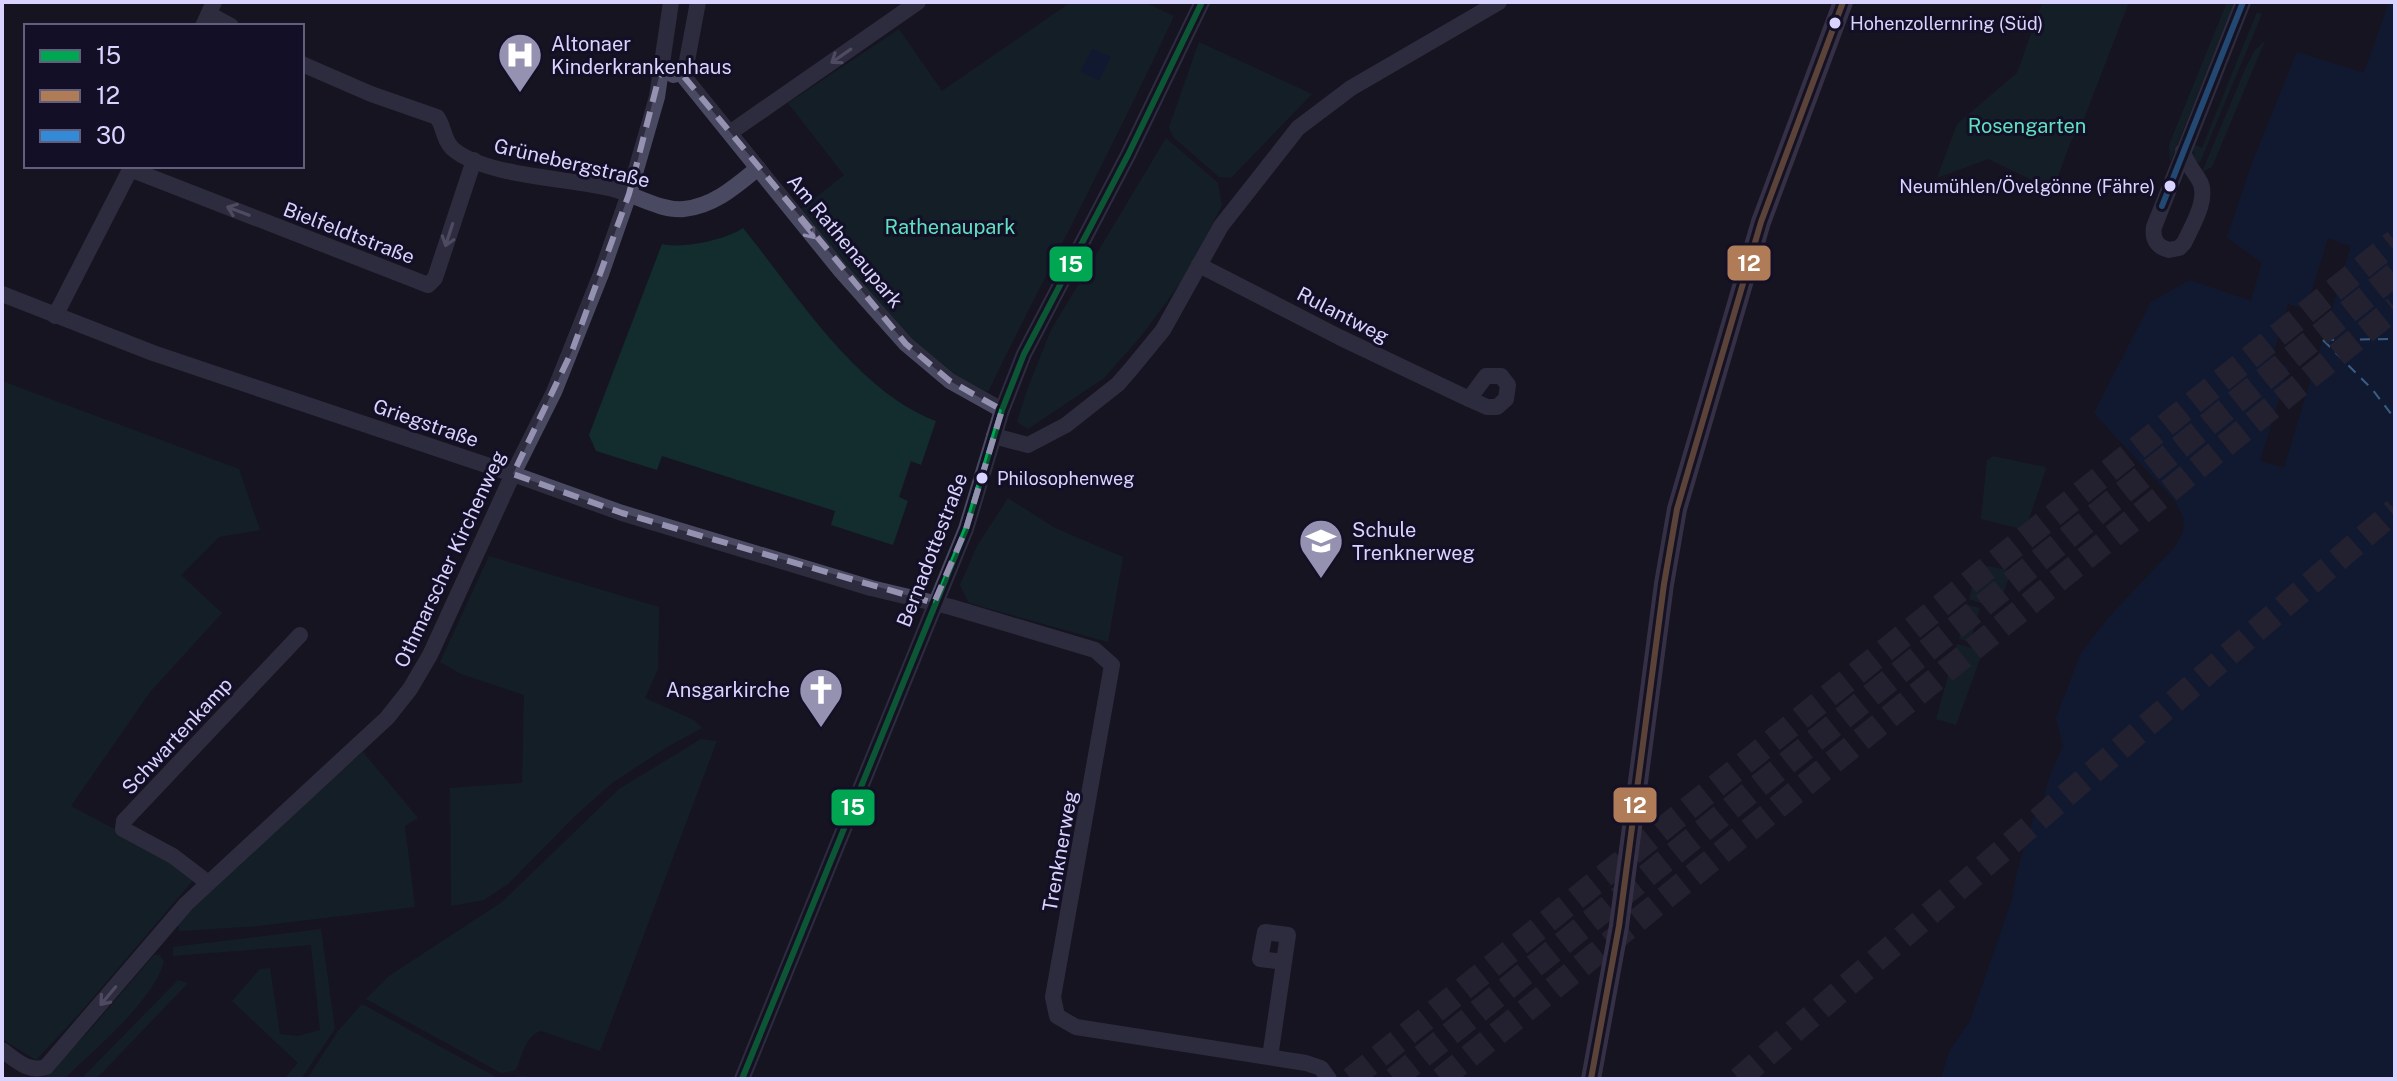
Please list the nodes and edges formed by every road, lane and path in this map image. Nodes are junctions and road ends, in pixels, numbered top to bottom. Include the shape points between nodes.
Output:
1 (671, 2) edge
2 (698, 2) edge
3 (918, 2) edge
4 (1202, 2) edge
5 (1499, 2) edge
6 (1843, 2) edge
7 (2243, 2) edge
8 (209, 14) edge
9 (227, 24) edge
10 (304, 65) edge
11 (660, 73) junction
12 (681, 73) junction
13 (731, 132) junction
14 (2183, 151) junction
15 (474, 160) junction
16 (131, 168) edge
17 (758, 168) junction
18 (629, 194) junction
19 (1199, 265) junction
20 (2, 294) edge
21 (55, 316) junction
22 (1469, 399) dead end
23 (1002, 410) junction
24 (994, 436) junction
25 (513, 474) junction
26 (934, 603) junction
27 (300, 635) dead end
28 (207, 882) junction
29 (1284, 962) dead end
30 (2, 1050) edge
31 (1270, 1057) junction
32 (26, 1073) edge
33 (742, 1079) edge
34 (1329, 1079) edge
35 (1591, 1079) edge

1 - 11 street, Othmarscher Kirchenweg
2 - 12 street via 688,62
3 -> 13 street
4 - 23 street, Bernadottestraße via 1024,354
5 - 19 street via 1351,88 1298,128 1236,205
6 - 35 main road via 1761,222 1677,509 1619,926
7 - 14 street
8 - 9 street
10 - 15 street, Grünebergstraße via 437,117 447,142
11 - 12 street
11 - 18 street, Othmarscher Kirchenweg
12 - 13 street, Am Rathenaupark
13 - 17 street, Am Rathenaupark
14 - 14 street via 2154,231 2157,244 2169,250 2184,243 2203,196
15 -> 16 street, Bielfeldtstraße via 435,278 428,285
15 - 18 street, Grünebergstraße
16 - 21 street
17 - 18 street, Grünebergstraße via 722,196 688,209
17 -> 23 street, Am Rathenaupark via 906,344 950,381
18 - 25 street, Othmarscher Kirchenweg via 572,351
19 - 22 street, Rulantweg
19 - 24 street via 1163,330 1118,384 1066,425 1028,445
20 - 21 street, Griegstraße
21 - 25 street, Griegstraße
23 - 24 street, Bernadottestraße
24 - 26 street, Bernadottestraße via 966,529
25 - 26 street, Griegstraße via 622,513
25 - 28 street, Othmarscher Kirchenweg via 410,689 381,724
26 - 31 street, Trenknerweg via 1095,650 1112,665 1053,997 1057,1016 1076,1027
26 - 33 street, Bernadottestraße
27 - 28 street, Schwartenkamp via 124,821 123,829
28 -> 32 street, Othmarscher Kirchenweg via 46,1067
29 - 31 street
30 - 32 street
31 - 34 street, Trenknerweg via 1321,1068

